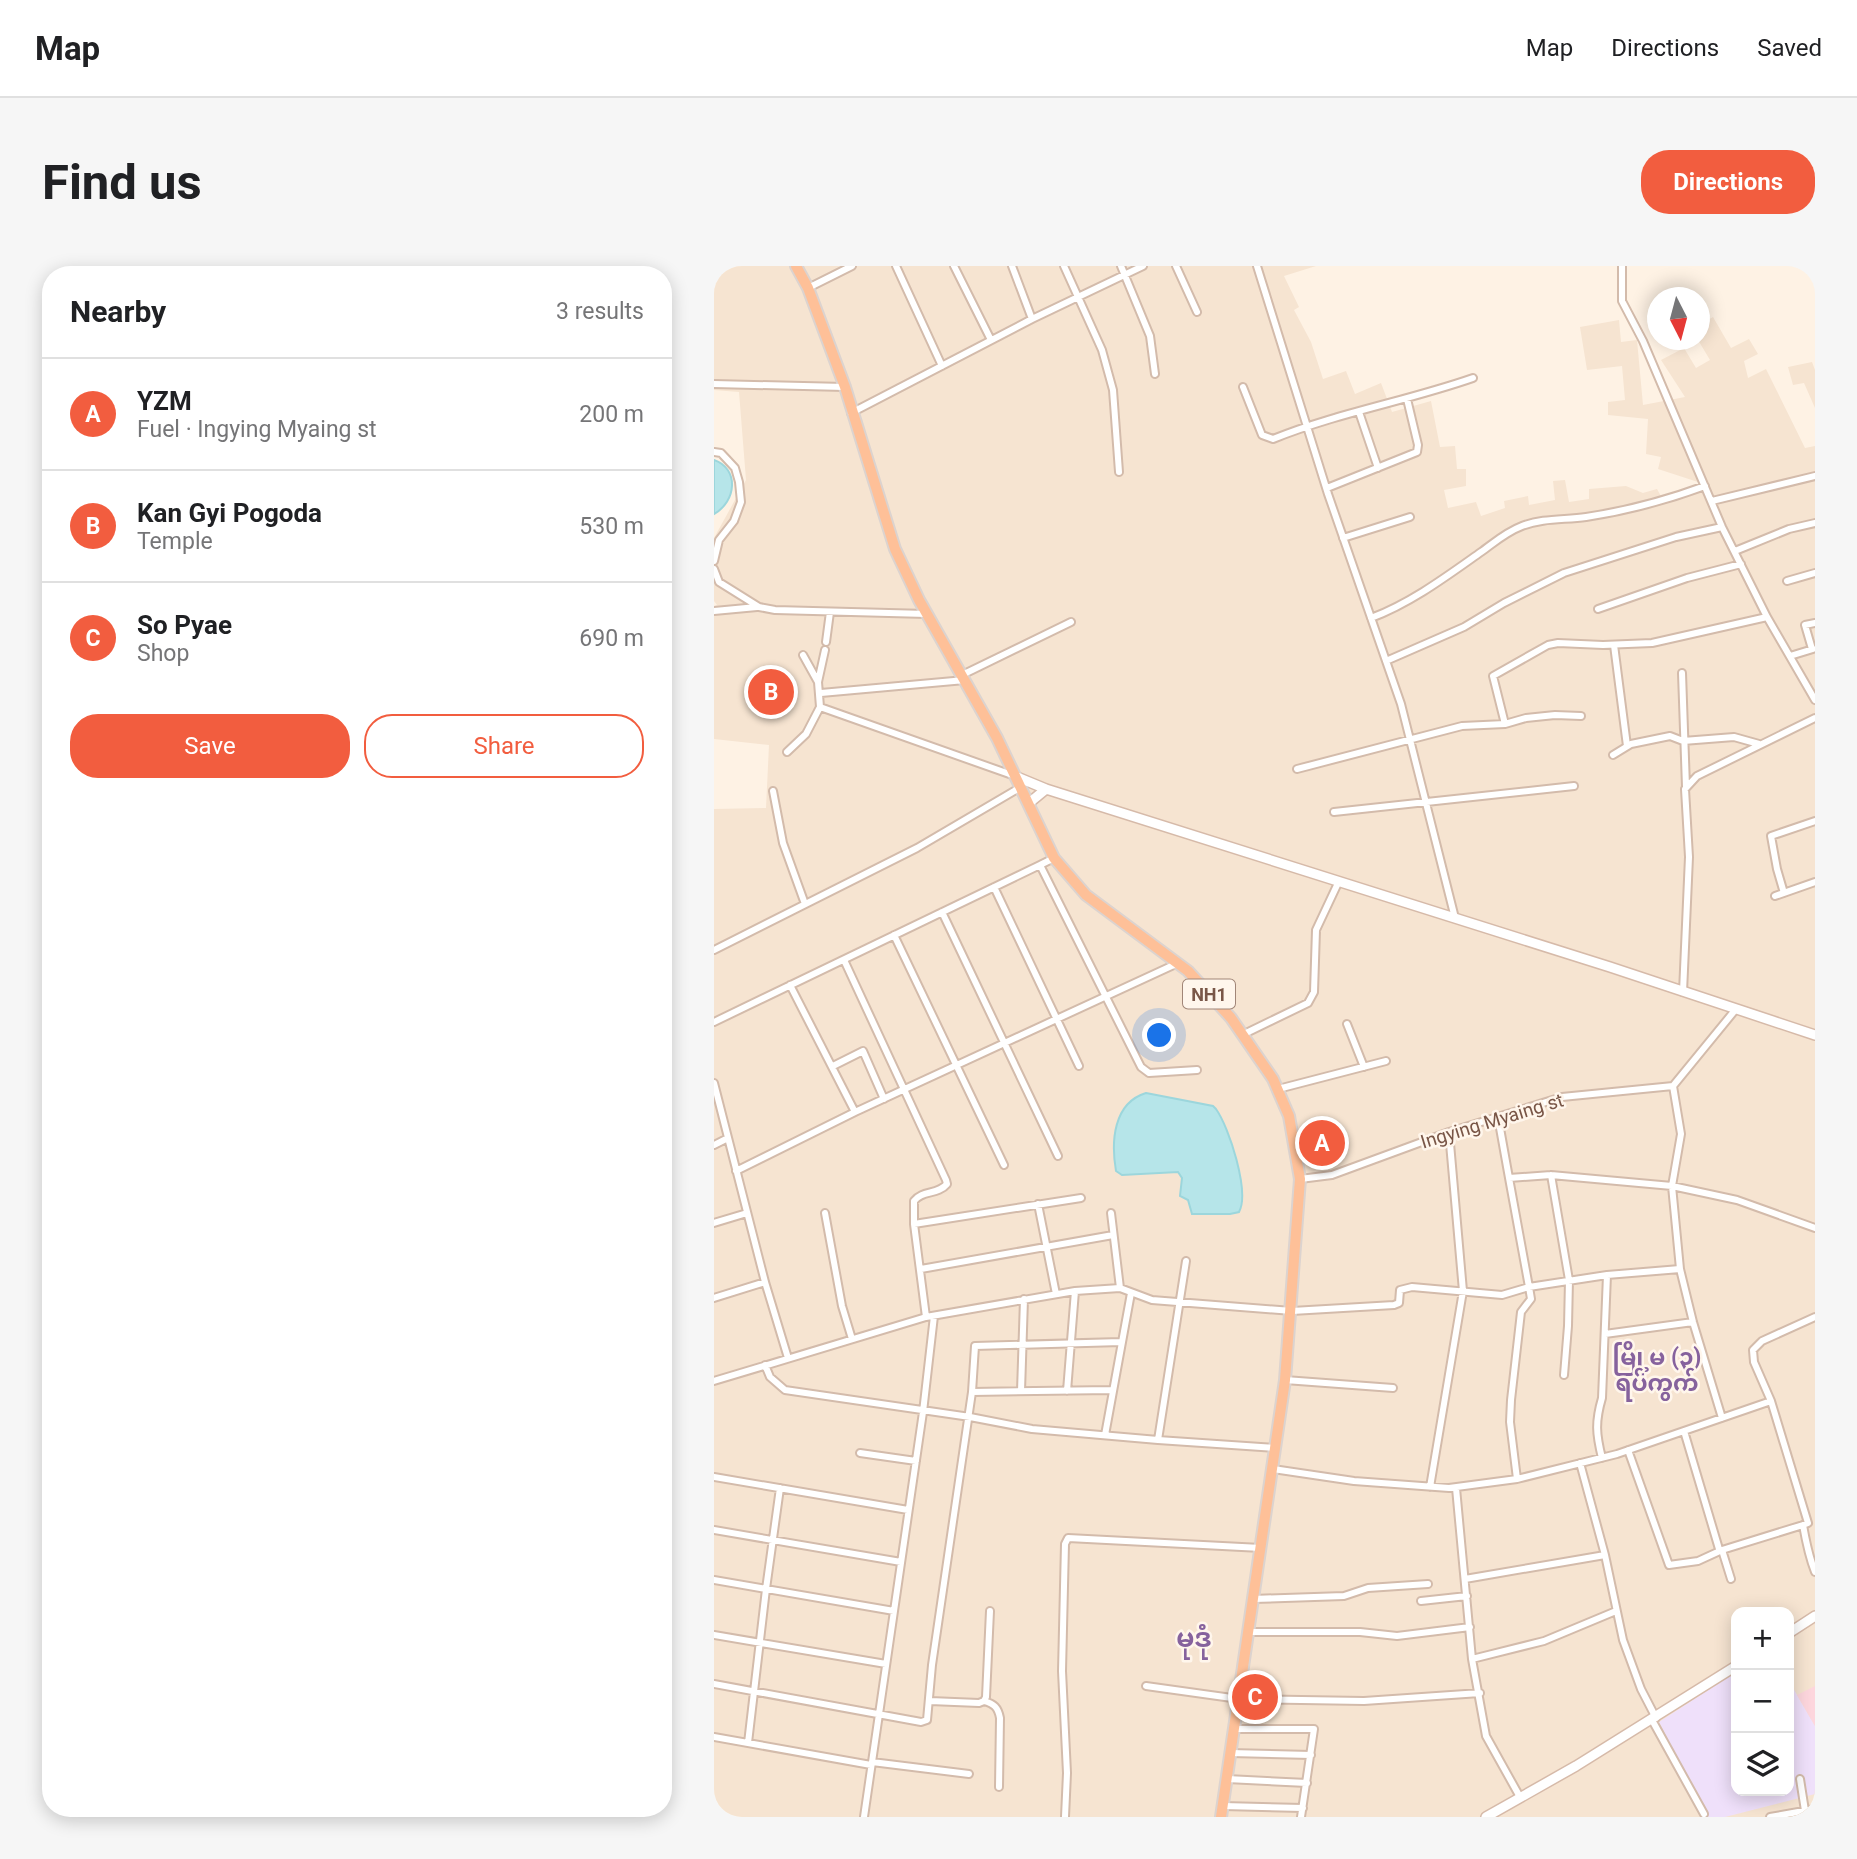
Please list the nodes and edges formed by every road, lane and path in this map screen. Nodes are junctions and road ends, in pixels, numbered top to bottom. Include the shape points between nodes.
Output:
1 (796, 266) edge
2 (852, 266) edge
3 (896, 266) edge
4 (954, 266) edge
5 (1012, 266) edge
6 (1064, 266) edge
7 (1121, 266) edge
8 (1143, 266) edge
9 (1176, 266) edge
10 (1257, 266) edge
11 (1622, 266) edge
12 (1125, 274) junction
13 (808, 288) junction
14 (1077, 297) junction
15 (1197, 312) dead end
16 (1032, 319) junction
17 (991, 340) junction
18 (942, 366) junction
19 (1155, 374) dead end
20 (1473, 378) dead end
21 (714, 384) edge
22 (845, 387) junction
23 (1243, 387) dead end
24 (1407, 399) junction
25 (1359, 412) junction
26 (851, 413) junction
27 (1307, 425) junction
28 (714, 452) edge
29 (1378, 468) junction
30 (1119, 472) dead end
31 (1815, 476) edge
32 (1705, 486) junction
33 (1326, 488) junction
34 (1712, 501) junction
35 (1410, 517) dead end
36 (1815, 523) edge
37 (1722, 527) junction
38 (1343, 538) junction
39 (1735, 551) junction
40 (714, 561) edge
41 (1741, 564) junction
42 (714, 569) edge
43 (1815, 573) edge
44 (1787, 581) dead end
45 (719, 582) junction
46 (714, 589) edge
47 (759, 607) junction
48 (1598, 609) dead end
49 (714, 611) edge
50 (830, 612) junction
51 (927, 614) junction
52 (1767, 617) junction
53 (1371, 618) junction
54 (1071, 622) dead end
55 (1815, 623) edge
56 (1614, 645) junction
57 (1814, 649) edge
58 (803, 655) dead end
59 (1790, 656) junction
60 (1386, 661) junction
61 (1682, 673) dead end
62 (964, 678) junction
63 (818, 682) junction
64 (821, 693) junction
65 (1815, 700) edge
66 (820, 707) junction
67 (1581, 716) dead end
68 (1815, 718) edge
69 (1504, 723) junction
70 (1410, 741) junction
71 (1683, 741) junction
72 (1760, 744) junction
73 (1627, 746) junction
74 (787, 752) dead end
75 (1613, 755) dead end
76 (1297, 769) dead end
77 (1019, 782) junction
78 (1574, 786) dead end
79 (1046, 789) junction
80 (1685, 789) junction
81 (773, 791) dead end
82 (1029, 803) junction
83 (1426, 803) junction
84 (1334, 812) dead end
85 (1815, 821) edge
86 (1054, 858) junction
87 (1040, 865) junction
88 (1339, 881) junction
89 (1815, 882) edge
90 (994, 887) junction
91 (1784, 893) junction
92 (1775, 896) dead end
93 (805, 904) junction
94 (942, 912) junction
95 (1455, 918) junction
96 (894, 935) junction
97 (714, 950) edge
98 (844, 960) junction
99 (1178, 963) junction
100 (790, 985) junction
101 (1683, 992) junction
102 (1105, 995) junction
103 (1736, 1009) junction
104 (1057, 1017) junction
105 (714, 1022) edge
106 (1347, 1024) dead end
107 (1242, 1035) junction
108 (1815, 1035) edge
109 (1004, 1043) junction
110 (1386, 1061) dead end
111 (833, 1066) junction
112 (955, 1066) junction
113 (1079, 1066) dead end
114 (1364, 1066) junction
115 (1197, 1070) dead end
116 (714, 1083) edge
117 (1674, 1086) junction
118 (1278, 1089) junction
119 (903, 1091) junction
120 (884, 1099) junction
121 (855, 1112) junction
122 (1498, 1117) junction
123 (1448, 1132) junction
124 (728, 1138) junction
125 (714, 1145) edge
126 (1058, 1156) dead end
127 (1004, 1165) dead end
128 (736, 1171) junction
129 (1550, 1175) junction
130 (1509, 1178) junction
131 (1300, 1179) junction
132 (1672, 1186) junction
133 (1081, 1198) dead end
134 (1038, 1204) junction
135 (747, 1213) junction
136 (825, 1213) dead end
137 (1111, 1213) dead end
138 (714, 1223) edge
139 (914, 1224) junction
140 (1815, 1228) edge
141 (1113, 1235) junction
142 (1045, 1247) junction
143 (1186, 1261) dead end
144 (921, 1269) junction
145 (1680, 1269) junction
146 (1606, 1275) junction
147 (1569, 1280) junction
148 (765, 1282) junction
149 (1529, 1287) junction
150 (1120, 1288) junction
151 (1075, 1291) junction
152 (1463, 1291) junction
153 (1131, 1293) junction
154 (1056, 1294) junction
155 (714, 1298) edge
156 (1024, 1300) junction
157 (1181, 1304) junction
158 (1292, 1311) junction
159 (934, 1315) junction
160 (926, 1317) junction
161 (1815, 1317) edge
162 (1693, 1322) junction
163 (1605, 1334) junction
164 (852, 1339) junction
165 (1071, 1342) junction
166 (1121, 1342) junction
167 (1023, 1343) junction
168 (788, 1358) junction
169 (765, 1365) junction
170 (1564, 1375) dead end
171 (1285, 1380) junction
172 (714, 1381) edge
173 (1394, 1388) dead end
174 (1112, 1390) junction
175 (1020, 1391) junction
176 (1067, 1391) junction
177 (972, 1392) junction
178 (1771, 1401) junction
179 (923, 1412) junction
180 (970, 1417) junction
181 (1722, 1418) junction
182 (1685, 1430) junction
183 (1105, 1435) junction
184 (1158, 1440) junction
185 (1276, 1448) junction
186 (1628, 1450) junction
187 (860, 1453) dead end
188 (1602, 1458) junction
189 (916, 1461) junction
190 (1580, 1463) junction
191 (1273, 1469) junction
192 (714, 1477) edge
193 (1517, 1479) junction
194 (1430, 1487) junction
195 (780, 1488) junction
196 (1456, 1488) junction
197 (908, 1510) junction
198 (1803, 1525) junction
199 (714, 1530) edge
200 (773, 1540) junction
201 (1261, 1548) junction
202 (1722, 1550) junction
203 (1605, 1555) junction
204 (901, 1562) junction
205 (1815, 1572) edge
206 (1465, 1579) junction
207 (1731, 1579) dead end
208 (714, 1580) edge
209 (1428, 1584) dead end
210 (766, 1589) junction
211 (1467, 1596) junction
212 (1253, 1599) junction
213 (1421, 1601) dead end
214 (894, 1611) junction
215 (989, 1611) dead end
216 (1616, 1611) junction
217 (1815, 1616) edge
218 (1470, 1627) junction
219 (1794, 1630) edge
220 (1248, 1632) junction
221 (714, 1635) edge
222 (759, 1643) junction
223 (1472, 1659) junction
224 (886, 1664) junction
225 (1731, 1670) edge
226 (714, 1684) edge
227 (1146, 1686) dead end
228 (755, 1692) junction
229 (1480, 1693) junction
230 (1239, 1699) junction
231 (929, 1700) junction
232 (984, 1701) junction
233 (879, 1714) junction
234 (1654, 1719) junction
235 (1234, 1729) junction
236 (714, 1737) edge
237 (748, 1743) junction
238 (1230, 1753) junction
239 (1311, 1755) junction
240 (872, 1763) junction
241 (969, 1774) dead end
242 (1227, 1779) junction
243 (1800, 1779) dead end
244 (1307, 1783) junction
245 (999, 1787) dead end
246 (1520, 1797) junction
247 (1303, 1808) junction
248 (1815, 1809) edge
249 (1222, 1811) edge
250 (1704, 1814) dead end
251 (1805, 1814) edge
252 (864, 1817) edge
253 (1065, 1817) edge
254 (1301, 1817) edge
255 (1486, 1817) edge
256 (1770, 1817) edge

1 - 13 highway, NH1
2 - 13 street
3 - 18 street
4 - 17 street
5 - 16 street
6 - 14 street
7 - 12 street
8 - 12 street
9 - 15 street
10 - 27 street
11 - 32 street via 1622,301
12 - 14 street
12 - 19 street via 1150,337
13 - 22 highway, NH1
14 - 16 street
14 - 30 street via 1102,350 1113,390
16 - 17 street
17 - 18 street
18 - 26 street
20 - 24 street
21 - 22 street
22 - 26 highway, NH1
23 - 27 street via 1262,435 1273,439
24 - 25 street
24 - 29 street via 1417,452
25 - 27 street
25 - 29 street
26 - 51 highway, NH1 via 894,548
27 - 33 street
28 - 40 street via 735,468 741,502 719,540
29 - 33 street
31 - 34 street
32 - 34 street
32 - 53 street via 1638,507 1522,526 1393,610
33 - 38 street
34 - 37 street
35 - 38 street
36 - 39 street
37 - 39 street
37 - 60 street via 1564,573 1464,627
38 - 53 street
39 - 41 street
41 - 48 street
41 - 52 street
42 - 45 street
43 - 44 street
45 - 46 street
45 - 47 street
47 - 49 street
47 - 50 street
50 - 51 street
50 - 63 street
51 - 62 highway, NH1
52 - 56 street via 1652,643
52 - 59 street
53 - 60 street
54 - 62 street
55 - 57 street via 1805,625
56 - 69 street via 1548,645 1494,674
56 - 73 street
57 - 59 street
58 - 63 street
59 - 65 street
60 - 70 street
61 - 71 street
62 - 64 street
62 - 77 highway, NH1
63 - 64 street
64 - 66 street
66 - 74 street via 806,734
66 - 77 street
67 - 69 street
68 - 72 street
69 - 70 street via 1462,726
70 - 76 street
70 - 83 street
71 - 72 street via 1734,737
71 - 73 street via 1670,736
71 - 80 street
72 - 80 street via 1697,776
73 - 75 street
77 - 79 main road
77 - 82 highway, NH1
77 - 93 street via 917,848
78 - 83 street
79 - 82 main road
79 - 88 main road
80 - 101 street via 1689,857
81 - 93 street via 783,843
82 - 86 highway, NH1
83 - 84 street
83 - 95 street
85 - 91 street via 1771,836
86 - 87 street
86 - 99 highway, NH1 via 1086,895
87 - 90 street
87 - 102 street
88 - 95 main road
88 - 107 street via 1316,930 1312,999
89 - 91 street
90 - 94 street
90 - 104 street
91 - 92 street
93 - 97 street
94 - 96 street
94 - 109 street
95 - 101 main road
96 - 98 street
96 - 112 street
98 - 100 street
98 - 119 street
99 - 102 street
99 - 107 highway, NH1
100 - 105 street
100 - 111 street
101 - 103 main road
102 - 104 street
102 - 115 street via 1145,1071
103 - 108 main road
103 - 117 street
104 - 109 street
104 - 113 street
106 - 114 street
107 - 118 highway, NH1
109 - 112 street
109 - 126 street
110 - 114 street
111 - 120 street via 863,1051
111 - 121 street
112 - 119 street
112 - 127 street
114 - 118 street
116 - 124 street
117 - 122 street, Ingying Myaing st via 1562,1097
117 - 132 street via 1681,1134
118 - 131 highway, NH1 via 1294,1134
119 - 120 street
119 - 139 street via 947,1184 914,1201
120 - 121 street
121 - 128 street
122 - 123 street, Ingying Myaing st
122 - 130 street
123 - 131 street, Ingying Myaing st via 1332,1175
123 - 152 street
124 - 125 street
124 - 128 street
128 - 135 street
129 - 130 street
129 - 132 street
129 - 147 street
130 - 149 street
131 - 158 highway, NH1
132 - 140 street via 1737,1200
132 - 145 street
133 - 134 street
134 - 139 street
134 - 142 street
135 - 138 street
135 - 148 street
136 - 164 street
137 - 141 street
139 - 144 street
141 - 142 street
141 - 150 street
142 - 144 street
142 - 154 street
143 - 157 street
144 - 160 street
145 - 146 street
145 - 162 street
146 - 147 street
146 - 163 street
147 - 149 street
147 - 170 street
148 - 155 street
148 - 168 street
149 - 152 street via 1502,1294
149 - 193 street via 1531,1299 1521,1312 1511,1400
150 - 151 street
150 - 153 street
151 - 154 street
151 - 165 street
152 - 158 street via 1412,1287 1400,1290 1395,1305
152 - 194 street
153 - 157 street
153 - 166 street
154 - 156 street
156 - 159 street
156 - 167 street
157 - 158 street
157 - 184 street
158 - 171 highway, NH1
159 - 160 street
159 - 179 street
160 - 164 street
161 - 178 street via 1762,1341 1753,1350
162 - 163 street
162 - 181 street
163 - 188 street via 1596,1434
164 - 168 street
165 - 166 street
165 - 167 street
165 - 176 street
166 - 174 street
167 - 175 street
167 - 177 street via 975,1346
168 - 169 street
169 - 172 street
169 - 179 street via 770,1377 785,1390
171 - 173 street
171 - 185 highway, NH1
174 - 176 street
174 - 183 street
175 - 176 street
175 - 177 street
177 - 180 street
178 - 181 street
178 - 198 street via 1808,1523
179 - 180 street
179 - 189 street
180 - 183 street via 1032,1429
180 - 231 street
181 - 182 street
182 - 186 street
182 - 202 street
183 - 184 street
184 - 185 street
185 - 191 highway, NH1
186 - 188 street
186 - 202 street via 1670,1565 1699,1561
187 - 189 street
188 - 190 street
189 - 197 street
190 - 193 street
190 - 203 street
191 - 194 street
191 - 201 highway, NH1
192 - 195 street
193 - 196 street
194 - 196 street
195 - 197 street
195 - 200 street
196 - 206 street
197 - 204 street
198 - 202 street
198 - 205 street
199 - 200 street
200 - 204 street
200 - 210 street
201 - 212 highway, NH1
201 - 253 street via 1068,1538 1062,1671
202 - 207 street
203 - 206 street
203 - 216 street
204 - 214 street
206 - 211 street
208 - 210 street
209 - 212 street via 1368,1588 1344,1596
210 - 214 street
210 - 222 street
211 - 213 street
211 - 218 street
212 - 220 highway, NH1
214 - 224 street
215 - 232 street
216 - 223 street via 1544,1641
216 - 234 street
217 - 219 main road
218 - 220 street via 1397,1636
218 - 223 street
220 - 230 highway, NH1
221 - 222 street
222 - 224 street
222 - 228 street
223 - 229 street
224 - 233 street
225 - 234 main road
226 - 228 street
227 - 230 street
228 - 233 street
228 - 237 street
229 - 230 street via 1364,1701
229 - 246 street via 1486,1736
230 - 235 highway, NH1
231 - 232 street
231 - 233 street via 925,1721
232 - 245 street via 999,1710
233 - 240 street
234 - 246 main road
234 - 250 street
235 - 238 highway, NH1
235 - 239 street via 1314,1729
236 - 237 street
237 - 240 street
238 - 239 street
238 - 242 highway, NH1
239 - 244 street
240 - 241 street
240 - 252 street
242 - 244 street
242 - 249 highway, NH1
243 - 251 street
244 - 247 street
246 - 255 main road
247 - 249 street
247 - 254 street
248 - 251 street
251 - 256 street

